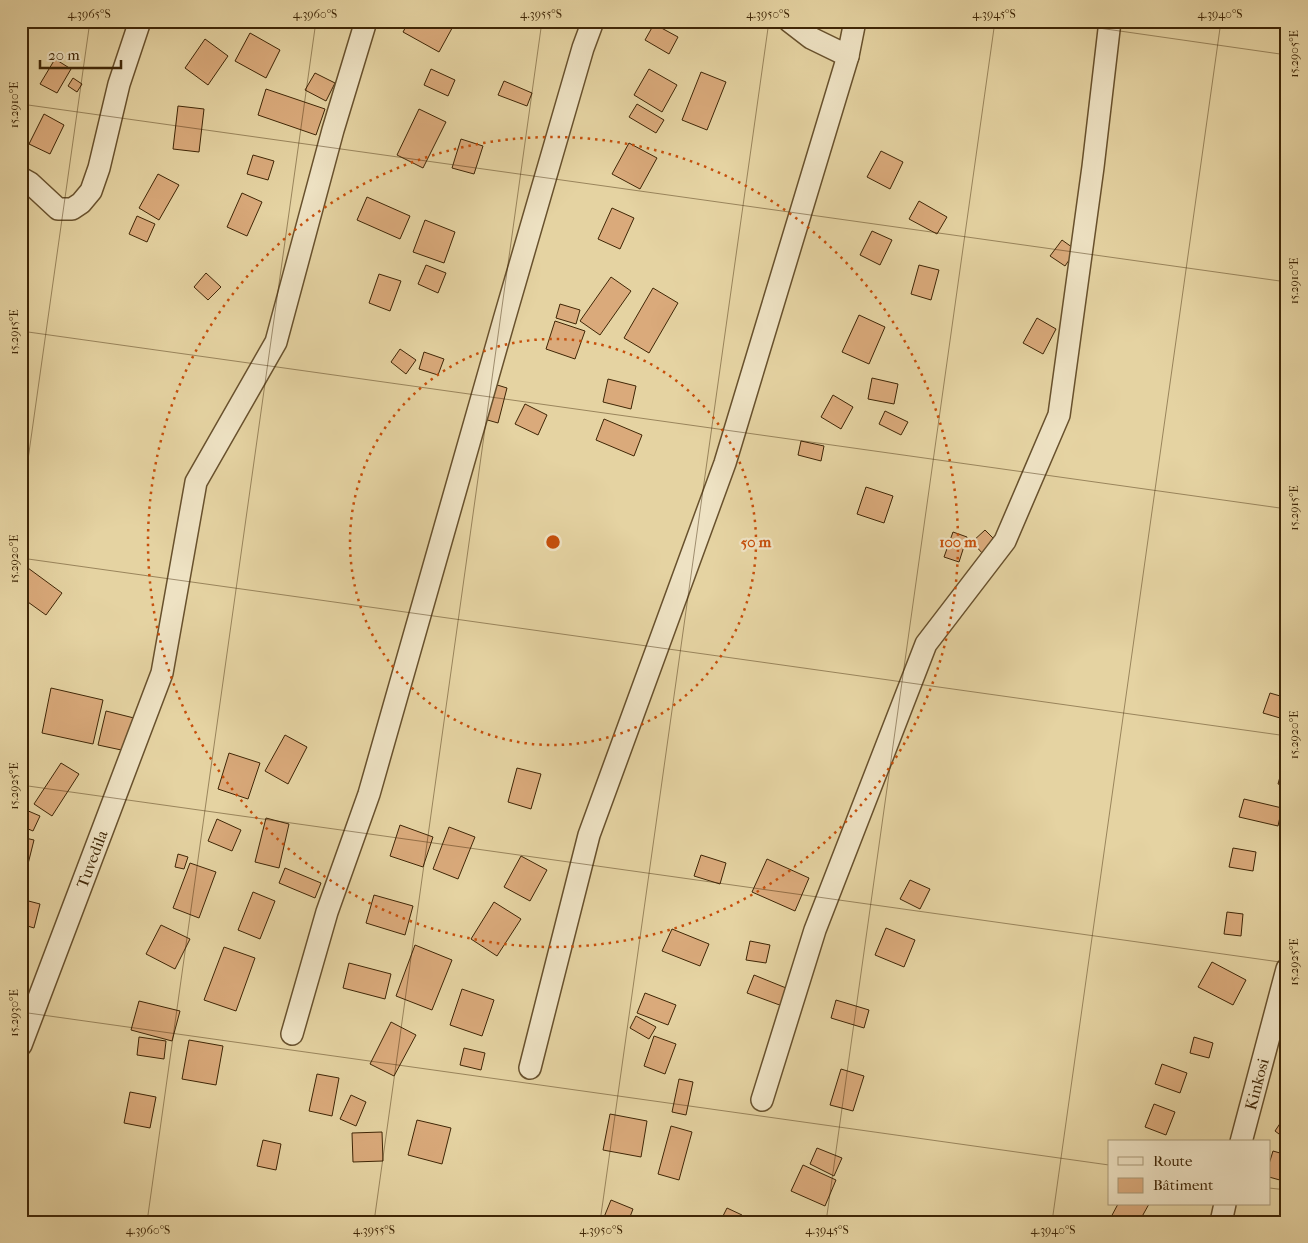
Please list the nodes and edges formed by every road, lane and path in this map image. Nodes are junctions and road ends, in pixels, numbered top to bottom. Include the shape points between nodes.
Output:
1 (140, 21) edge
2 (366, 21) edge
3 (593, 21) edge
4 (789, 21) edge
5 (855, 21) edge
6 (1110, 21) edge
7 (848, 56) junction
8 (21, 178) edge
9 (1287, 969) edge
10 (292, 1034) dead end
11 (21, 1046) edge
12 (530, 1068) dead end
13 (762, 1100) dead end
14 (1242, 1140) edge
15 (1225, 1206) edge
16 (1221, 1222) edge

1 - 8 street via 119,84 100,168 91,191 72,209 58,208
2 - 11 street, Tuvedila via 276,342 196,482 162,673
3 - 10 street via 507,310 370,794 327,912
4 - 7 street via 811,38
5 - 7 street
6 - 13 street via 1059,415 1004,541 926,644 815,930
7 - 12 street via 724,463 589,835
9 - 14 street, Kinkosi
15 - 16 street

